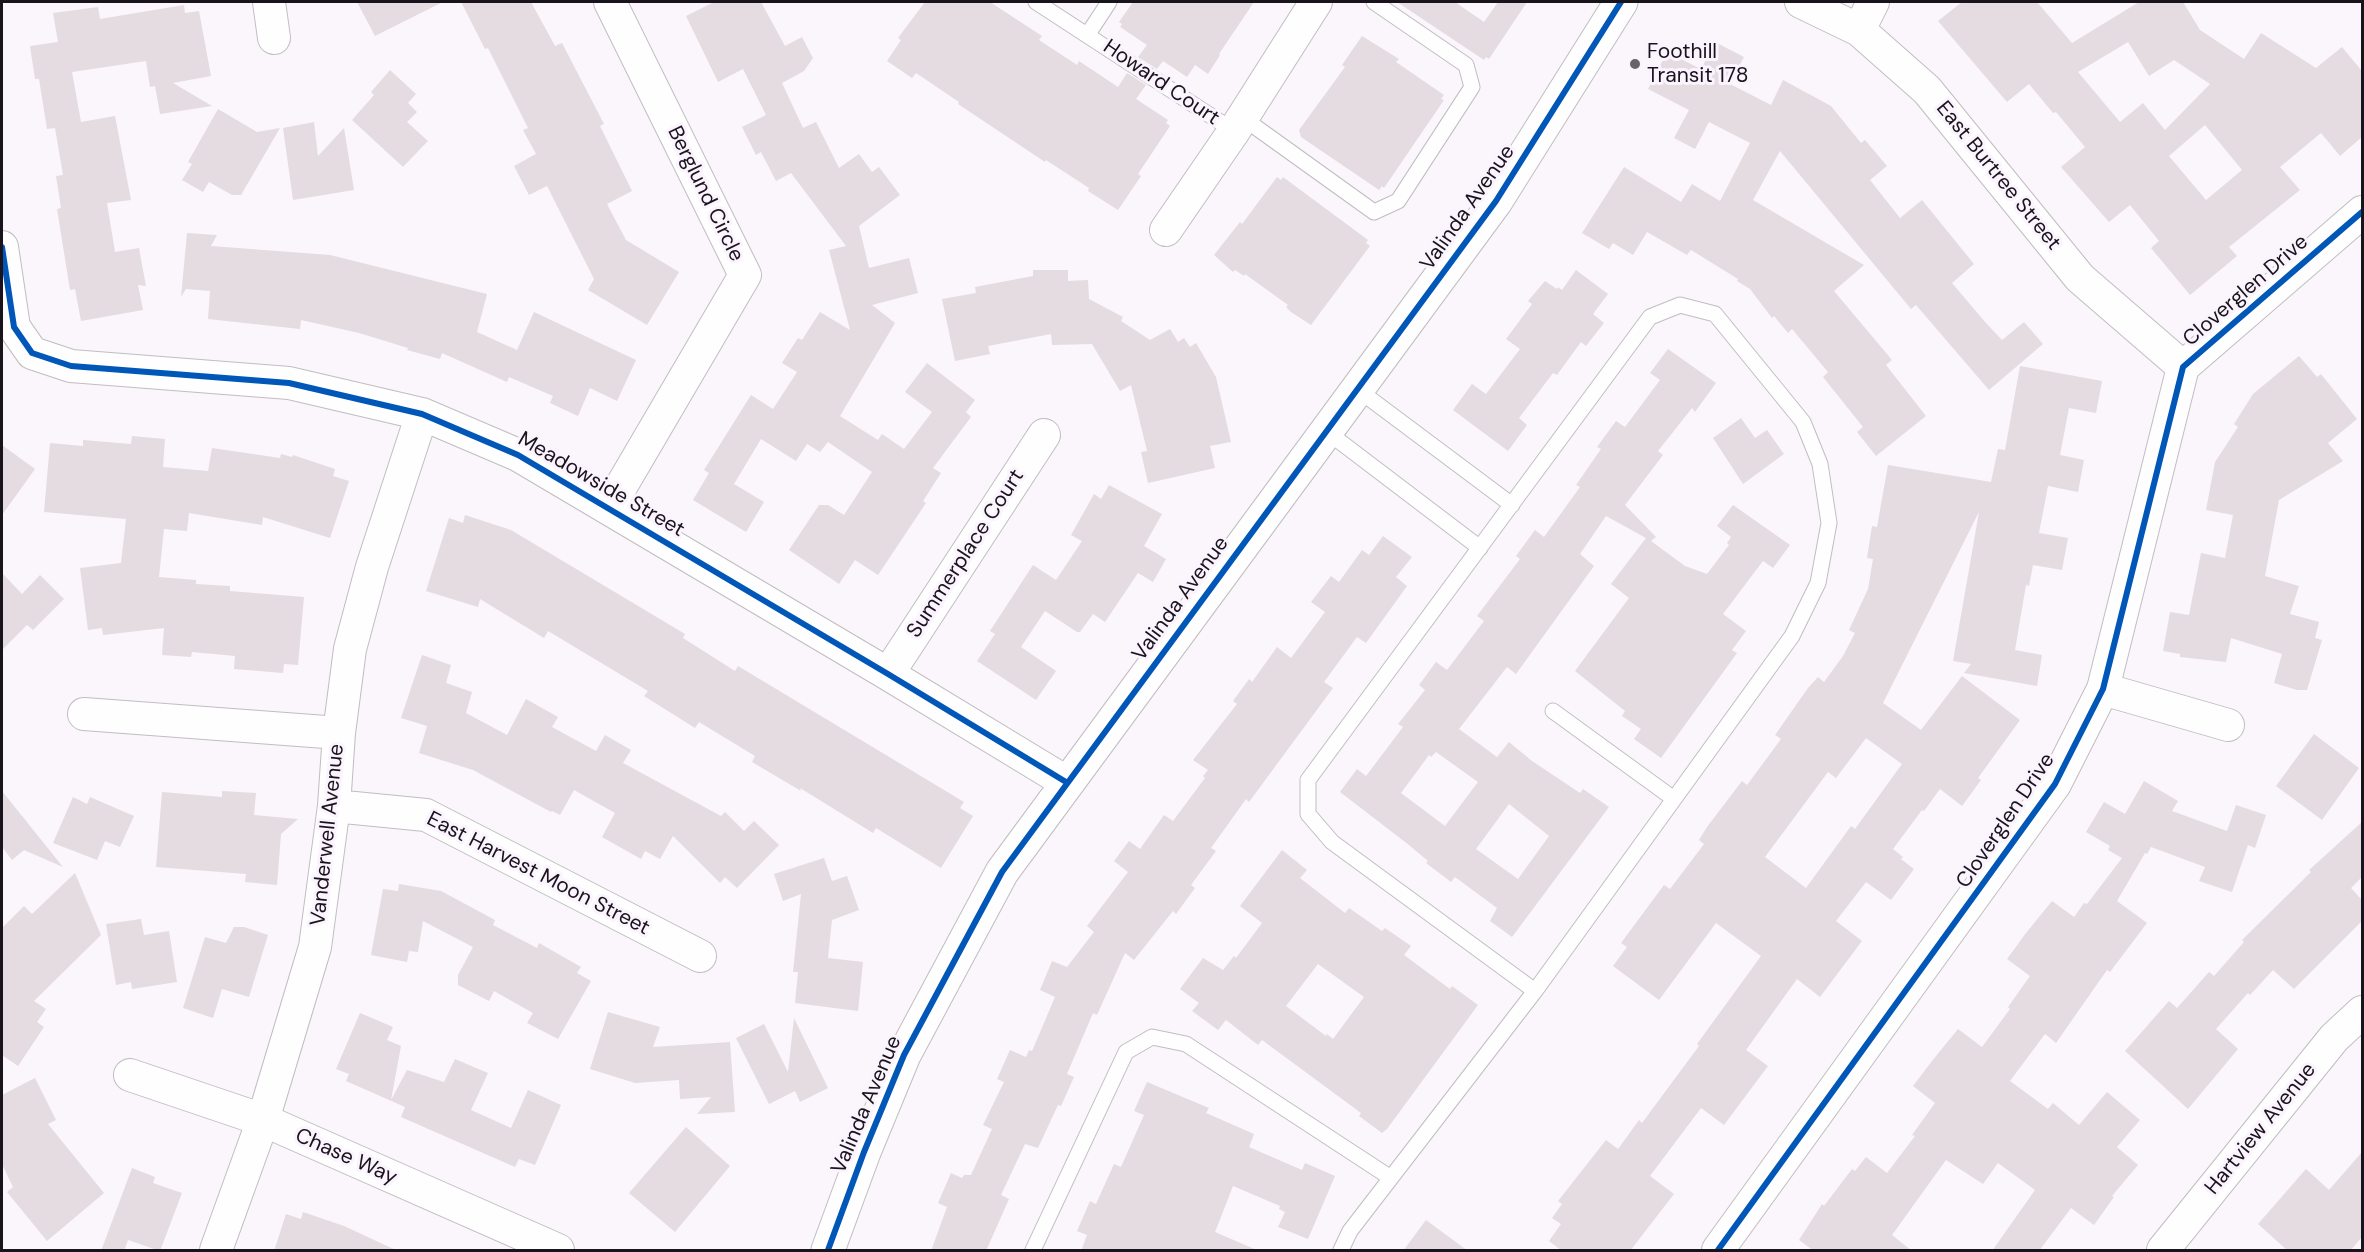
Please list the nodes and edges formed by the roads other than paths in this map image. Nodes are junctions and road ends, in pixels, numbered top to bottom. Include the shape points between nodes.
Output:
1 (269, 2) edge
2 (610, 2) edge
3 (1036, 2) edge
4 (1109, 2) edge
5 (1316, 2) edge
6 (1374, 2) edge
7 (1621, 2) edge
8 (1801, 2) edge
9 (1874, 2) edge
10 (1859, 30) junction
11 (1088, 34) junction
12 (274, 38) dead end
13 (1238, 124) junction
14 (2362, 212) edge
15 (1166, 230) dead end
16 (2, 247) edge
17 (2183, 367) junction
18 (1357, 389) junction
19 (422, 414) junction
20 (1326, 431) junction
21 (1044, 435) dead end
22 (1512, 505) junction
23 (609, 507) junction
24 (1480, 548) junction
25 (888, 674) junction
26 (2103, 689) junction
27 (1553, 711) dead end
28 (84, 714) dead end
29 (2228, 724) dead end
30 (339, 733) junction
31 (1066, 782) junction
32 (1674, 799) junction
33 (334, 806) junction
34 (700, 956) dead end
35 (1535, 991) junction
36 (2362, 1012) edge
37 (130, 1075) dead end
38 (263, 1120) junction
39 (1391, 1178) junction
40 (1726, 1248) edge
41 (216, 1251) edge
42 (558, 1251) edge
43 (828, 1251) edge
44 (1033, 1251) edge
45 (1341, 1251) edge
46 (2163, 1251) edge

1 - 12 street
2 - 23 street, Berglund Circle via 745,275
3 - 11 lane, Howard Court
4 - 11 lane, Howard Court
5 - 13 street
6 - 13 lane, Howard Court via 1466,65 1472,87 1398,201 1374,212
7 - 18 main road, Valinda Avenue via 1496,201
8 - 10 street, East Burtree Street
9 - 10 street
10 - 17 street, East Burtree Street via 1927,90 2080,278
11 - 13 lane, Howard Court
13 - 15 street
14 - 17 street, Cloverglen Drive
16 - 19 street, Meadowside Street via 14,327 32,353 71,366 289,383
17 - 26 street, Cloverglen Drive
18 - 20 main road, Valinda Avenue
18 - 22 lane
19 - 23 street, Meadowside Street via 518,455
19 - 30 street, Vanderwell Avenue via 372,567 350,650
20 - 24 lane
20 - 31 main road, Valinda Avenue
21 - 25 street, Summerplace Court
22 - 24 lane
22 - 32 lane via 1650,317 1680,305 1715,314 1803,422 1820,464 1829,524 1818,583 1792,636
23 - 25 street, Meadowside Street
24 - 35 lane via 1308,780 1308,814 1332,842
25 - 31 street, Meadowside Street
26 - 29 street
26 - 40 street, Cloverglen Drive via 2055,784
27 - 32 lane
28 - 30 street
30 - 33 street, Vanderwell Avenue
31 - 43 main road, Valinda Avenue via 1002,872 904,1055
32 - 35 lane
33 - 34 street, East Harvest Moon Street via 426,815
33 - 38 street, Vanderwell Avenue via 315,947
35 - 39 lane
36 - 46 street, Hartview Avenue via 2334,1038
37 - 38 street, Chase Way
38 - 41 street, Vanderwell Avenue
38 - 42 street, Chase Way
39 - 44 lane via 1186,1044 1152,1037 1126,1052
39 - 45 lane via 1350,1231

